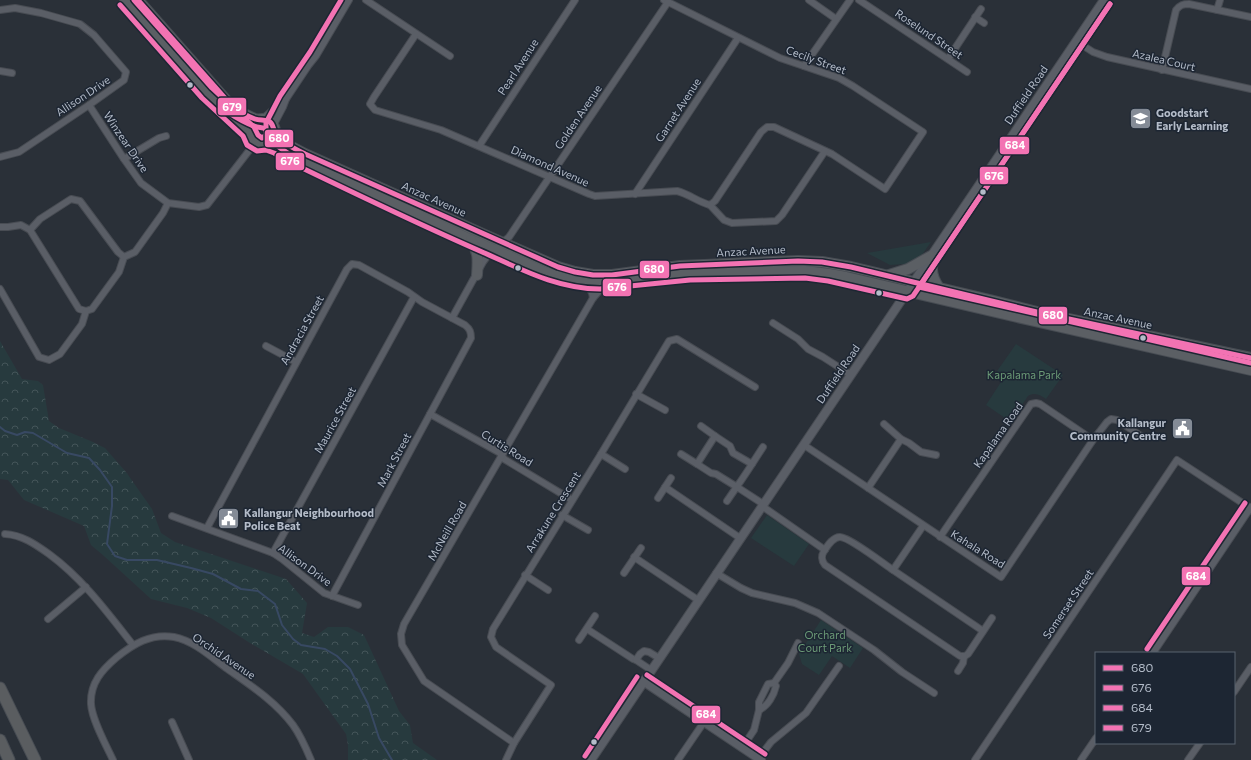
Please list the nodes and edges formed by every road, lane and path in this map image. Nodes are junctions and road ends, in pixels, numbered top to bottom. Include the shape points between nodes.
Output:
1 (125, 0) edge
2 (138, 0) edge
3 (349, 0) edge
4 (366, 0) edge
5 (575, 0) edge
6 (808, 0) edge
7 (850, 0) edge
8 (859, 0) edge
9 (1104, 0) edge
10 (1220, 0) edge
11 (666, 1) edge
12 (981, 8) dead end
13 (0, 10) edge
14 (1218, 10) junction
15 (975, 17) junction
16 (1251, 17) edge
17 (836, 19) junction
18 (984, 23) dead end
19 (416, 34) junction
20 (738, 38) junction
21 (1076, 41) junction
22 (450, 56) dead end
23 (948, 59) junction
24 (804, 66) junction
25 (1162, 70) junction
26 (0, 71) edge
27 (966, 72) dead end
28 (12, 73) dead end
29 (1251, 90) edge
30 (286, 99) junction
31 (89, 105) junction
32 (260, 119) junction
33 (274, 130) junction
34 (249, 132) junction
35 (166, 136) dead end
36 (255, 143) junction
37 (267, 143) junction
38 (479, 146) junction
39 (825, 151) junction
40 (0, 156) edge
41 (124, 159) junction
42 (549, 177) junction
43 (635, 194) junction
44 (168, 203) junction
45 (710, 205) junction
46 (0, 227) edge
47 (30, 230) junction
48 (471, 240) junction
49 (503, 242) junction
50 (493, 250) junction
51 (931, 256) junction
52 (124, 257) junction
53 (477, 275) junction
54 (887, 275) junction
55 (586, 282) junction
56 (607, 282) junction
57 (914, 282) junction
58 (939, 288) junction
59 (0, 289) edge
60 (907, 292) junction
61 (414, 297) junction
62 (593, 298) junction
63 (86, 310) junction
64 (452, 318) junction
65 (774, 323) dead end
66 (471, 332) joint
67 (266, 346) dead end
68 (1251, 358) edge
69 (296, 362) junction
70 (1251, 370) edge
71 (851, 375) junction
72 (755, 387) dead end
73 (636, 394) junction
74 (665, 410) dead end
75 (430, 414) junction
76 (884, 424) dead end
77 (701, 426) dead end
78 (715, 436) junction
79 (1141, 436) dead end
80 (1093, 440) junction
81 (899, 442) junction
82 (804, 445) junction
83 (763, 447) dead end
84 (601, 454) junction
85 (681, 454) dead end
86 (936, 455) dead end
87 (501, 456) junction
88 (697, 464) junction
89 (752, 464) junction
90 (625, 469) dead end
91 (671, 478) dead end
92 (665, 487) junction
93 (737, 487) junction
94 (868, 488) junction
95 (658, 498) dead end
96 (572, 500) junction
97 (727, 501) dead end
98 (763, 505) junction
99 (1251, 508) edge
100 (562, 515) junction
101 (172, 516) dead end
102 (923, 526) junction
103 (206, 528) junction
104 (588, 530) dead end
105 (5, 534) dead end
106 (940, 537) junction
107 (740, 538) junction
108 (641, 548) dead end
109 (825, 550) junction
110 (273, 553) junction
111 (634, 557) junction
112 (893, 570) junction
113 (624, 573) dead end
114 (716, 573) junction
115 (525, 575) junction
116 (86, 587) junction
117 (548, 590) dead end
118 (332, 596) junction
119 (698, 600) junction
120 (358, 605) dead end
121 (595, 616) dead end
122 (992, 618) dead end
123 (48, 619) dead end
124 (587, 629) junction
125 (983, 631) junction
126 (579, 640) dead end
127 (798, 643) dead end
128 (133, 645) junction
129 (1154, 652) edge
130 (964, 656) junction
131 (659, 658) junction
132 (636, 660) junction
133 (839, 666) dead end
134 (1251, 667) edge
135 (650, 670) junction
136 (958, 671) dead end
137 (643, 681) junction
138 (0, 688) edge
139 (1235, 691) edge
140 (934, 693) dead end
141 (172, 722) dead end
142 (704, 722) junction
143 (1095, 739) edge
144 (0, 740) edge
145 (514, 743) junction
146 (1199, 744) edge
147 (741, 747) junction
148 (760, 759) edge
149 (9, 760) edge
150 (34, 760) edge
151 (113, 760) edge
152 (189, 760) edge
153 (312, 760) edge
154 (506, 760) edge
155 (591, 760) edge
156 (678, 760) edge
157 (975, 760) edge
158 (1081, 760) edge
159 (1188, 760) edge

1 - 34 highway via 207,93
2 - 32 highway via 226,100 238,111
3 - 30 street via 316,56
4 - 19 street
5 - 38 street, Pearl Avenue
6 - 17 street
7 - 17 street
8 - 23 street, Roselund Street
9 - 21 street, Duffield Road
10 - 14 street
11 - 20 street, Cecily Street
11 - 42 street, Golden Avenue
12 - 15 street
13 - 31 street, Allison Drive via 15,8 41,13 80,24 94,35 126,72 124,80
14 - 16 street
14 - 25 street via 1189,4 1179,6
15 - 18 street
15 - 23 street
17 - 24 street
19 - 22 street
19 - 38 street, Diamond Avenue via 370,104 375,110 441,130
20 - 24 street, Cecily Street via 780,58
20 - 43 street, Garnet Avenue
21 - 25 street, Azalea Court via 1107,57
21 - 51 street, Duffield Road
23 - 27 street, Roselund Street
24 - 39 street, Cecily Street via 839,78 923,132 885,189
25 - 29 street, Azalea Court
26 - 28 street
30 - 32 street
30 - 33 street
31 - 40 street, Allison Drive via 19,152
31 - 41 street, Winzear Drive
32 - 33 highway via 271,123
32 - 34 highway via 253,123
33 - 37 highway via 272,139
33 - 49 highway, Anzac Avenue via 284,142 298,151
34 - 36 highway
35 - 41 street
36 - 37 highway
36 - 44 street via 207,205 199,207
37 - 48 highway, Anzac Avenue
38 - 42 street, Diamond Avenue
39 - 45 street via 776,220 732,223 724,220
39 - 45 street via 774,127 767,127
41 - 44 street, Winzear Drive via 142,183
42 - 43 street, Diamond Avenue via 595,196
42 - 49 street, Golden Avenue via 509,237
43 - 45 street, Diamond Avenue via 684,192
44 - 52 street via 135,252
46 - 47 street via 21,225
47 - 52 street via 40,219 71,199 80,200
47 - 63 street via 79,308
48 - 50 highway, Anzac Avenue
48 - 53 highway via 478,256
49 - 50 street, Golden Avenue
49 - 54 highway, Anzac Avenue via 567,270 593,275 680,266 798,261 830,263
50 - 53 street, Golden Avenue
50 - 55 highway, Anzac Avenue via 556,276
51 - 54 highway via 908,269
51 - 57 street, Duffield Road
51 - 58 highway via 933,277
52 - 63 street via 119,272 92,309
53 - 64 street, Golden Avenue
54 - 57 highway, Anzac Avenue
55 - 56 highway, Anzac Avenue
55 - 62 street
56 - 60 highway, Anzac Avenue via 690,273 805,271
56 - 62 street, McNeill Road
57 - 58 highway, Anzac Avenue
57 - 60 street, Duffield Road
58 - 68 highway, Anzac Avenue via 1041,314
59 - 63 street via 39,357 49,360 60,354 82,324
60 - 70 highway, Anzac Avenue
60 - 71 street, Duffield Road
61 - 64 street, Andracia Street
61 - 69 street, Andracia Street via 359,265 352,264
61 - 110 street, Maurice Street
62 - 87 street, McNeill Road
64 - 66 street, Andracia Street via 465,325
65 - 71 street
66 - 75 street, Mark Street via 470,344
67 - 69 street
69 - 103 street, Andracia Street
71 - 82 street, Duffield Road
72 - 73 street, Arrakune Crescent via 677,339 669,341
73 - 74 street
73 - 84 street, Arrakune Crescent
75 - 87 street, Curtis Road via 500,453
75 - 118 street, Mark Street
76 - 81 street
77 - 78 street
78 - 88 street
78 - 89 street via 730,446 733,453
79 - 80 street, Kahala Road via 1117,420 1111,419
80 - 106 street, Kapalama Road via 1040,404 1031,404
80 - 106 street, Kahala Road via 1001,577
81 - 86 street via 909,443 922,452
81 - 94 street
82 - 94 street, Kahala Road
82 - 98 street, Duffield Road
83 - 89 street
84 - 90 street
84 - 96 street, Arrakune Crescent
85 - 88 street
87 - 96 street, Curtis Road
87 - 145 street, McNeill Road via 404,624 401,639 424,681
88 - 93 street
89 - 93 street
91 - 92 street
92 - 95 street
92 - 107 street
93 - 97 street
93 - 98 street
94 - 102 street, Kahala Road
96 - 100 street, Arrakune Crescent
98 - 107 street, Duffield Road
98 - 109 street
99 - 129 street
99 - 157 street, Somerset Street via 1177,460
100 - 104 street
100 - 115 street, Arrakune Crescent
101 - 103 street, Allison Drive
102 - 106 street, Kahala Road
102 - 112 street
103 - 110 street, Allison Drive
105 - 116 street via 26,539 40,548 65,566
107 - 114 street, Duffield Road
108 - 111 street
109 - 112 street via 836,538 845,538
109 - 130 street via 822,561 825,565 958,655
110 - 118 street, Allison Drive via 318,589
111 - 113 street
111 - 119 street
112 - 125 street
114 - 119 street, Duffield Road
114 - 140 street via 752,593 795,603 818,613
115 - 117 street
115 - 145 street, Arrakune Crescent via 493,629 491,637 496,648 551,685
116 - 123 street
116 - 128 street
118 - 120 street, Allison Drive
119 - 131 street, Duffield Road
121 - 124 street
122 - 125 street
124 - 126 street
124 - 132 street
125 - 130 street
127 - 147 street via 774,683 775,688 766,705 759,710 754,730
128 - 151 street, Orchid Avenue via 98,676 91,694 93,715
128 - 153 street, Orchid Avenue via 152,637 166,636 181,639 198,647 272,702 294,726
130 - 136 street
131 - 132 street via 644,651
131 - 135 street, Duffield Road
132 - 135 street
133 - 148 street via 806,713 771,742
134 - 139 street
135 - 137 street, Duffield Road
137 - 142 street
137 - 155 street, Duffield Road
138 - 150 highway
141 - 152 street
142 - 147 street
142 - 156 street
143 - 158 street
144 - 149 highway
145 - 154 street, Arrakune Crescent
146 - 159 street
147 - 148 street

